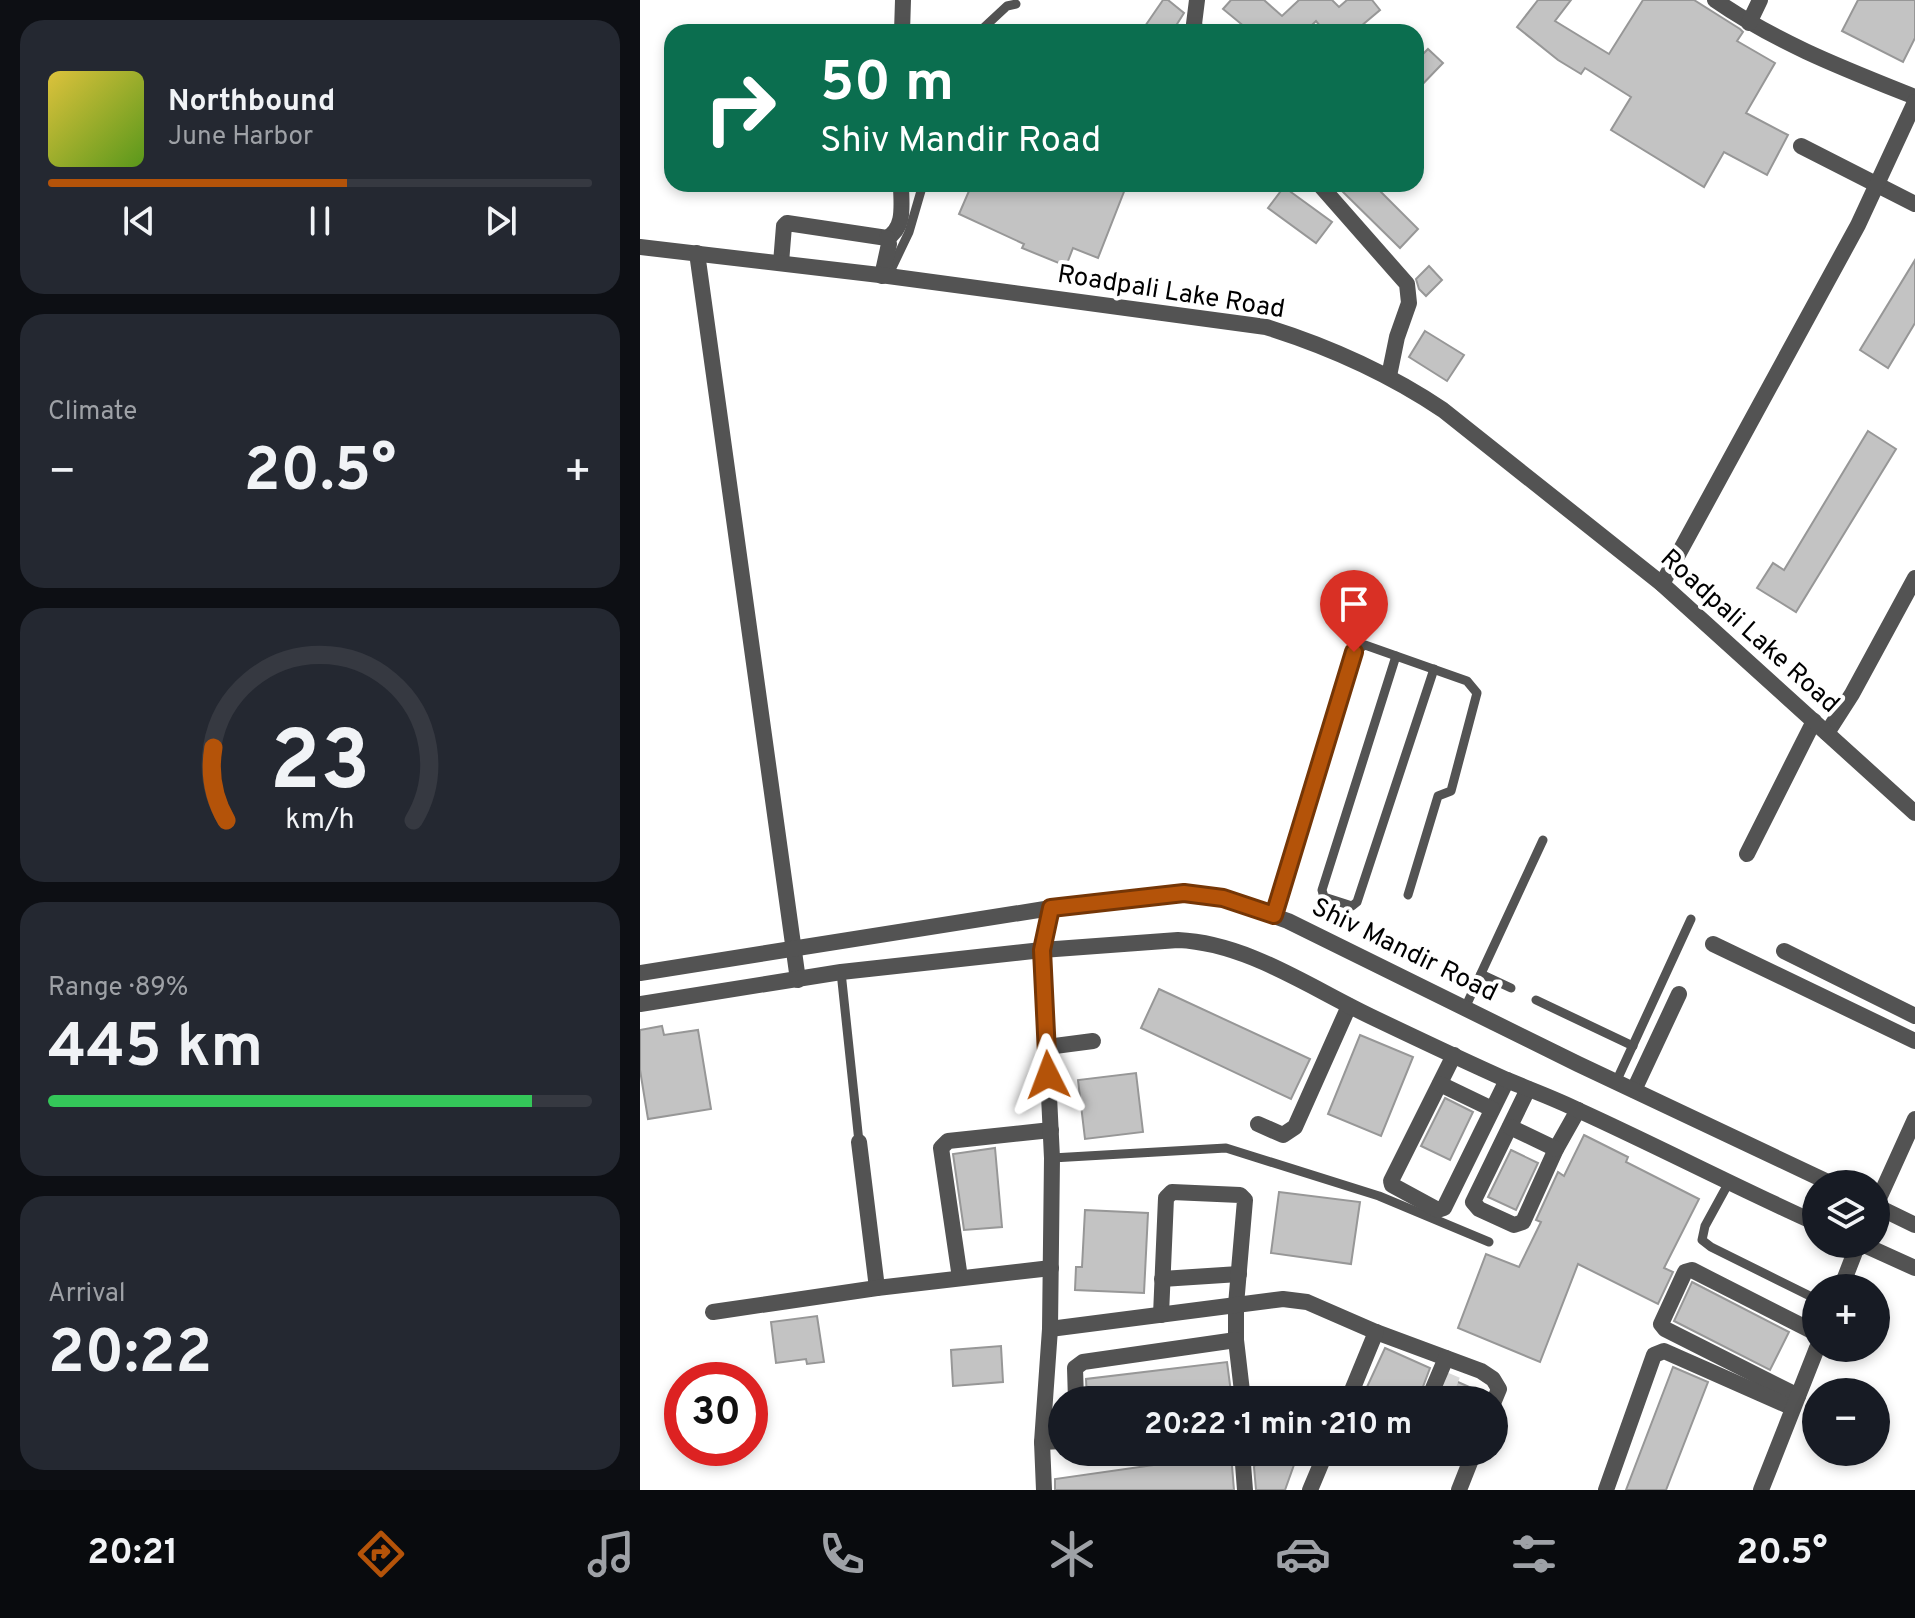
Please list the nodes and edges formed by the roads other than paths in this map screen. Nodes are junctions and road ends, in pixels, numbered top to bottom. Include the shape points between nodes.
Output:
1 (903, 0) edge
2 (1197, 0) edge
3 (1715, 0) edge
4 (1760, 0) edge
5 (1016, 4) dead end
6 (1749, 23) junction
7 (902, 24) edge
8 (988, 24) edge
9 (1194, 24) edge
10 (1915, 99) edge
11 (1801, 146) dead end
12 (1876, 186) junction
13 (901, 192) edge
14 (921, 192) edge
15 (1326, 192) edge
16 (1915, 204) edge
17 (887, 238) junction
18 (640, 247) edge
19 (697, 253) junction
20 (781, 263) junction
21 (885, 276) junction
22 (1389, 376) junction
23 (1915, 578) edge
24 (1662, 584) junction
25 (1396, 656) junction
26 (1434, 669) junction
27 (1814, 721) junction
28 (1827, 733) junction
29 (1915, 813) edge
30 (1543, 840) dead end
31 (1747, 854) dead end
32 (1408, 895) dead end
33 (1051, 908) junction
34 (1274, 915) junction
35 (1691, 919) dead end
36 (1713, 944) dead end
37 (794, 949) junction
38 (1042, 950) junction
39 (1784, 951) dead end
40 (841, 972) junction
41 (640, 973) edge
42 (1481, 974) junction
43 (798, 980) junction
44 (1511, 988) dead end
45 (1679, 994) dead end
46 (1536, 1000) dead end
47 (640, 1004) edge
48 (1349, 1006) junction
49 (1465, 1008) junction
50 (1915, 1016) edge
51 (1093, 1041) dead end
52 (1915, 1041) edge
53 (1633, 1046) junction
54 (1047, 1047) junction
55 (1454, 1055) junction
56 (1507, 1080) junction
57 (1616, 1082) junction
58 (1440, 1084) junction
59 (1528, 1089) junction
60 (1634, 1090) junction
61 (1492, 1109) junction
62 (1578, 1110) junction
63 (1915, 1119) edge
64 (1258, 1124) dead end
65 (1510, 1127) junction
66 (1051, 1130) junction
67 (859, 1142) joint
68 (1556, 1149) junction
69 (1052, 1158) junction
70 (1803, 1170) edge
71 (1890, 1175) edge
72 (1728, 1184) junction
73 (1890, 1213) edge
74 (1802, 1217) edge
75 (1915, 1225) edge
76 (1489, 1242) dead end
77 (1890, 1257) edge
78 (1051, 1268) junction
79 (1915, 1268) edge
80 (1239, 1274) junction
81 (960, 1278) junction
82 (1162, 1279) junction
83 (877, 1288) junction
84 (1802, 1292) edge
85 (1236, 1305) junction
86 (713, 1312) dead end
87 (1161, 1315) junction
88 (1802, 1326) edge
89 (1050, 1329) junction
90 (1376, 1332) junction
91 (1236, 1340) junction
92 (1446, 1358) junction
93 (1811, 1362) edge
94 (1076, 1386) edge
95 (1241, 1386) edge
96 (1354, 1386) edge
97 (1436, 1386) edge
98 (1497, 1386) edge
99 (1795, 1402) junction
100 (1042, 1442) junction
101 (1048, 1442) edge
102 (1243, 1466) edge
103 (1320, 1466) edge
104 (1467, 1466) edge
105 (1044, 1490) edge
106 (1245, 1490) edge
107 (1310, 1490) edge
108 (1459, 1490) edge
109 (1606, 1490) edge
110 (1761, 1490) edge

1 - 7 street
2 - 9 street
3 - 6 street
4 - 6 street
5 - 8 lane
6 - 10 street
10 - 12 street
11 - 12 street
12 - 16 street
12 - 24 street
13 - 17 street via 900,226
14 - 21 lane via 909,232
15 - 22 street via 1407,284 1409,303
17 - 20 street via 787,223
17 - 21 street
18 - 19 street, Roadpali Lake Road
19 - 20 street, Roadpali Lake Road
19 - 37 street
20 - 21 street, Roadpali Lake Road
21 - 22 street, Roadpali Lake Road via 1266,327 1317,343
22 - 24 street, Roadpali Lake Road via 1443,410
23 - 28 street
24 - 27 street, Roadpali Lake Road
25 - 26 lane
25 - 26 lane via 1324,897 1352,906 1357,902
25 - 34 lane via 1365,645 1354,652
26 - 32 lane via 1467,681 1477,693 1451,791 1438,796
27 - 28 street, Roadpali Lake Road
27 - 31 street
28 - 29 street, Roadpali Lake Road
30 - 42 lane
33 - 34 street, Shiv Mandir Road via 1184,893 1223,898
33 - 37 street, Shiv Mandir Road
33 - 38 street
34 - 49 street, Shiv Mandir Road
35 - 53 lane
36 - 52 street
37 - 41 street, Shiv Mandir Road
37 - 43 street
38 - 40 street
38 - 48 street via 1197,940 1267,965
38 - 54 street
39 - 50 street
40 - 43 street
40 - 67 lane
42 - 44 lane
42 - 49 lane
43 - 47 street
45 - 60 street
46 - 53 lane
48 - 55 street
48 - 64 street via 1295,1127 1283,1135
49 - 57 street, Shiv Mandir Road
51 - 54 street
53 - 57 lane
54 - 66 street
55 - 56 street
55 - 58 street
56 - 59 street
56 - 61 street
57 - 60 street, Shiv Mandir Road
58 - 61 street
58 - 61 street via 1391,1181 1438,1210 1444,1208
59 - 62 street
59 - 65 street
60 - 70 street, Shiv Mandir Road
62 - 68 street
62 - 72 street
63 - 71 street
65 - 68 street
65 - 68 street via 1473,1202 1479,1209 1514,1225 1523,1222
66 - 69 street
66 - 81 street via 948,1141 941,1148
67 - 83 street
69 - 76 lane via 1226,1148 1379,1196
69 - 78 street
72 - 74 street
72 - 84 lane via 1702,1240
73 - 75 street
77 - 79 street
78 - 81 street
78 - 89 street
80 - 82 street
80 - 82 street via 1245,1200 1240,1195 1172,1192 1166,1198
80 - 85 street
81 - 83 street
82 - 87 street
83 - 86 street
85 - 87 street
85 - 90 street via 1283,1299 1307,1302
85 - 91 street
87 - 89 street
88 - 99 street via 1692,1270 1685,1272 1661,1324
89 - 100 street
90 - 92 street
90 - 96 street
91 - 94 street via 1083,1362 1075,1368
91 - 95 street
92 - 97 street
92 - 98 street via 1481,1371
93 - 99 street
99 - 109 street via 1664,1351 1654,1355
99 - 110 street
100 - 101 street
100 - 105 street
102 - 106 street
103 - 107 street
104 - 108 street

